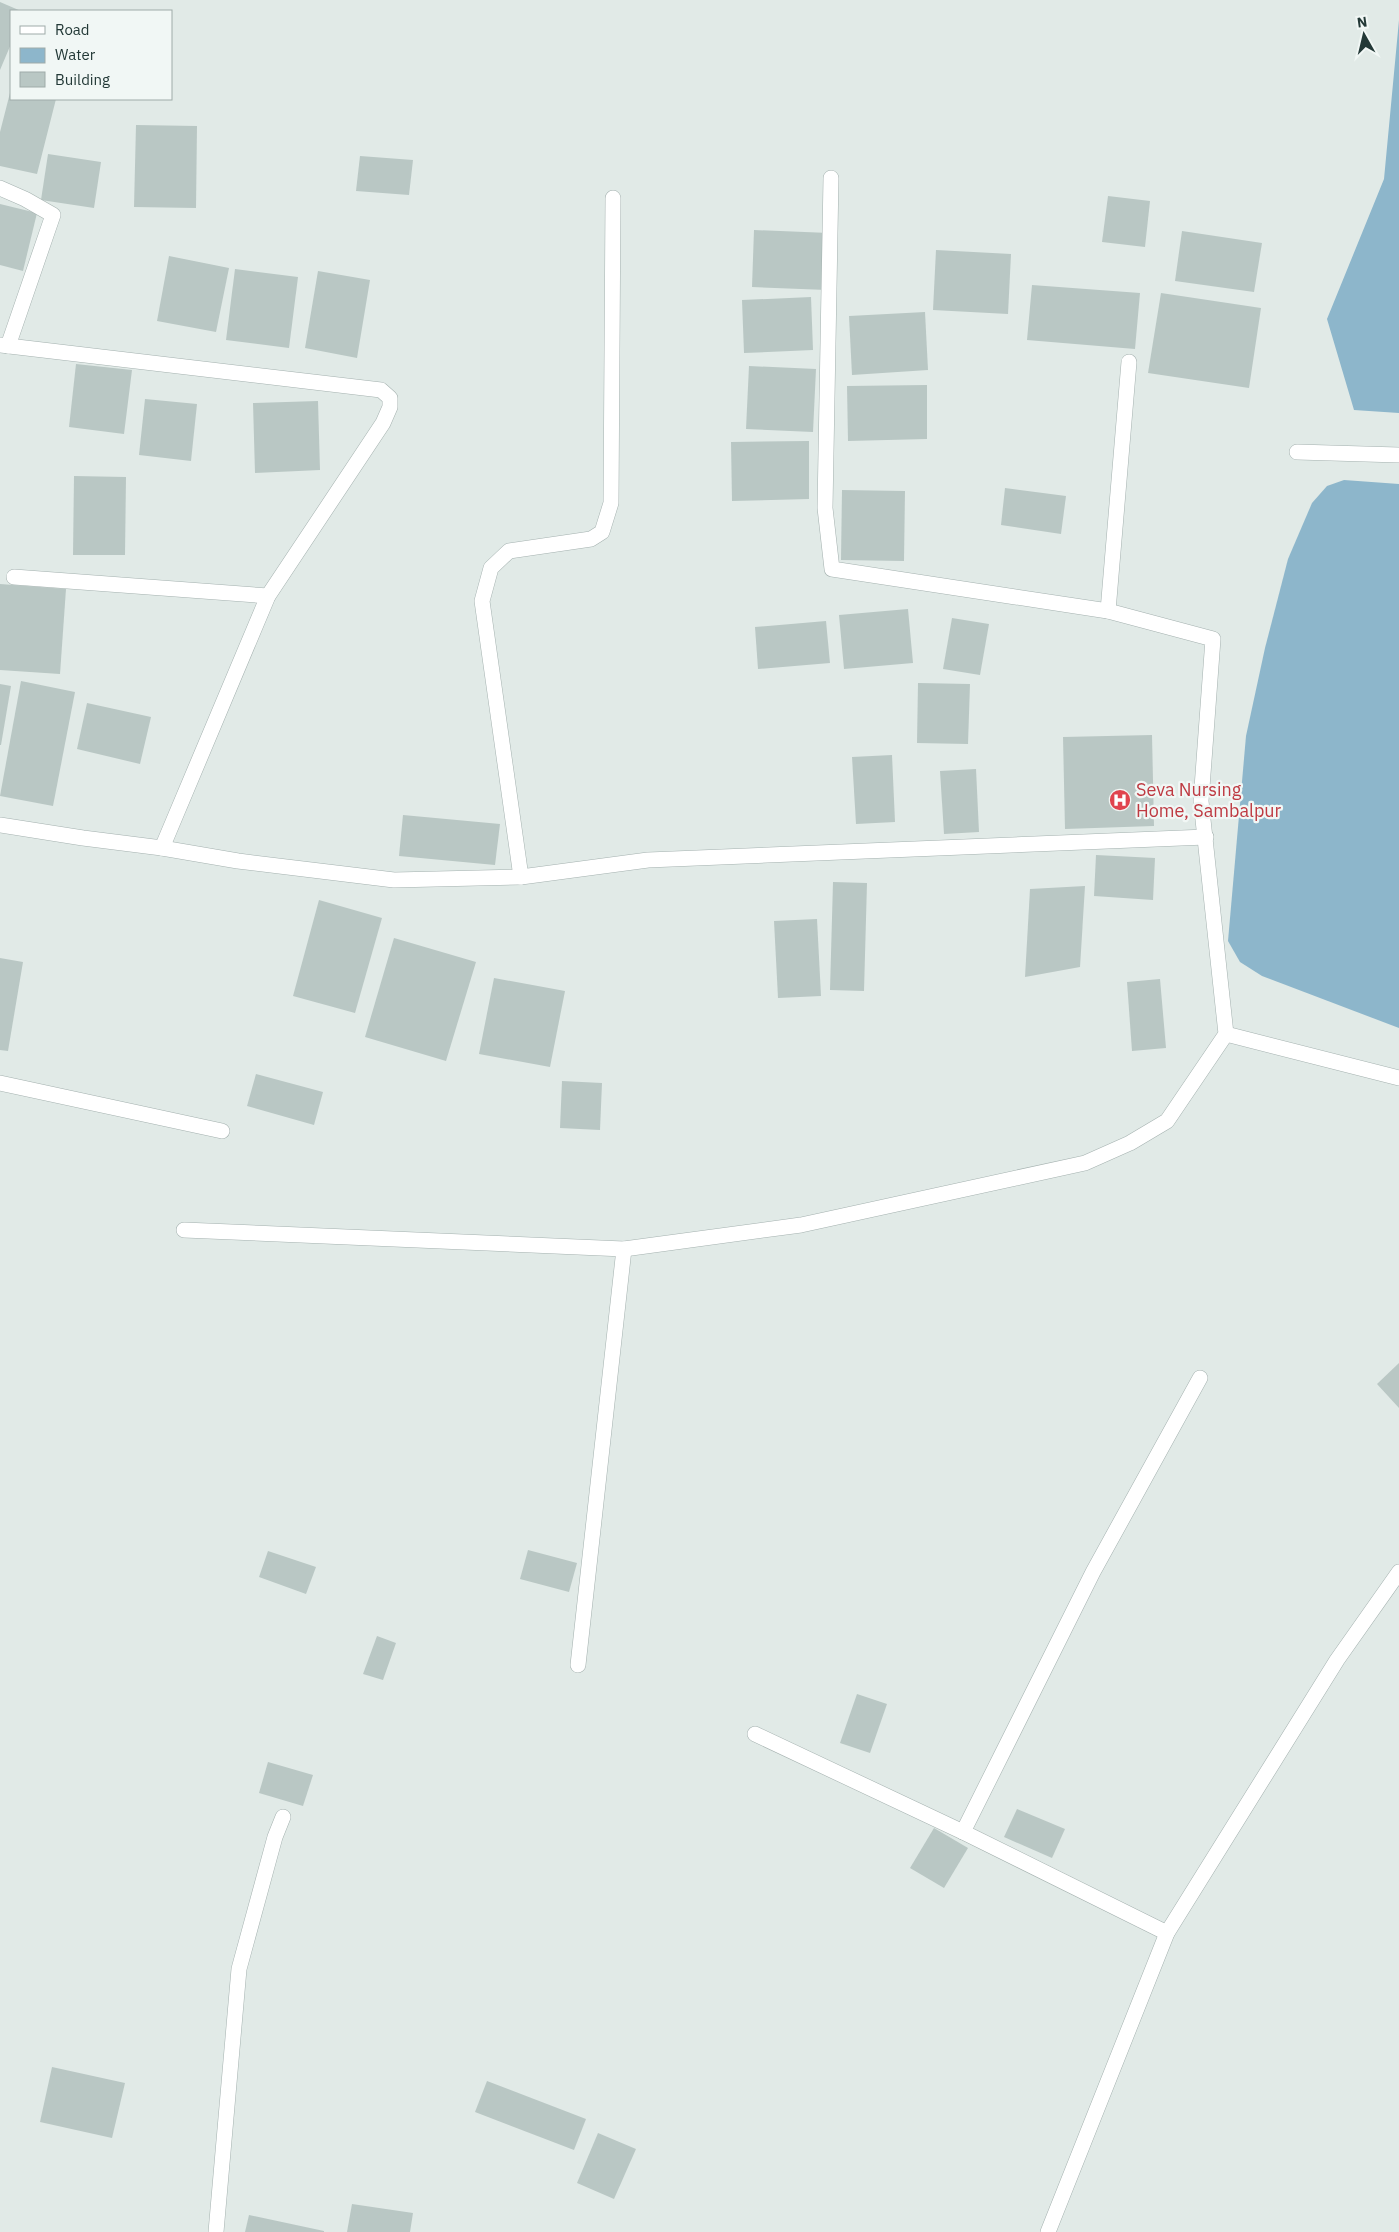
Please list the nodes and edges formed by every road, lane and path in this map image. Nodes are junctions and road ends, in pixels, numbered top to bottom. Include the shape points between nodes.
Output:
1 (831, 178) dead end
2 (0, 188) edge
3 (613, 198) dead end
4 (4, 346) edge
5 (1129, 362) dead end
6 (1297, 452) dead end
7 (1399, 455) edge
8 (14, 577) dead end
9 (268, 596) junction
10 (1108, 612) junction
11 (0, 825) edge
12 (1206, 838) junction
13 (162, 848) junction
14 (521, 877) junction
15 (1226, 1034) junction
16 (1399, 1078) edge
17 (0, 1083) edge
18 (222, 1131) dead end
19 (184, 1230) dead end
20 (624, 1249) junction
21 (1200, 1378) dead end
22 (1399, 1572) edge
23 (578, 1665) dead end
24 (755, 1734) dead end
25 (283, 1817) dead end
26 (963, 1832) junction
27 (1167, 1933) junction
28 (216, 2232) edge
29 (1048, 2232) edge

1 - 10 street via 825,508 832,569
2 - 4 street via 53,215
3 - 14 street via 611,503 605,524 602,532 592,539 509,551 490,568 482,601
4 - 9 street via 381,390 390,398 383,423
5 - 10 street
6 - 7 street
8 - 9 street
9 - 13 street
10 - 12 street via 1213,639 1201,801
11 - 13 street
12 - 14 street via 648,860
12 - 15 street
13 - 14 street via 394,880
15 - 16 street
15 - 20 street via 1167,1121 1086,1164 800,1224
17 - 18 street
19 - 20 street
20 - 23 street
21 - 26 street via 1093,1572
22 - 27 street via 1337,1660
24 - 26 street
25 - 28 street via 239,1969
26 - 27 street
27 - 29 street

